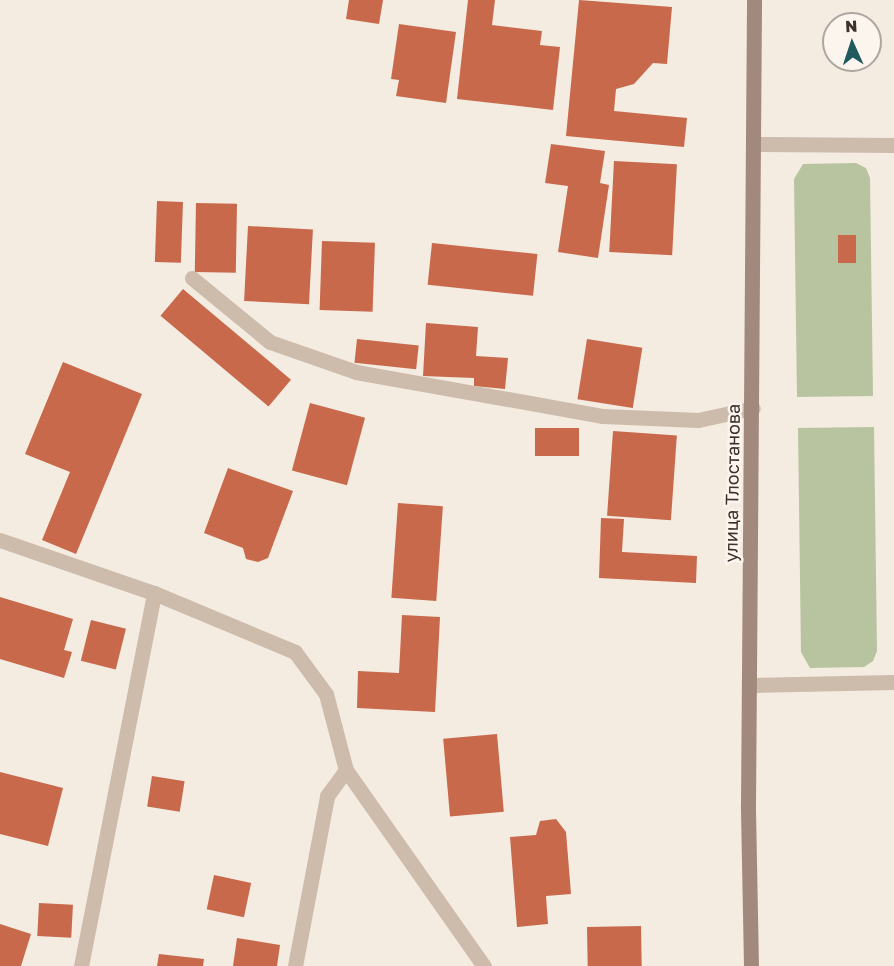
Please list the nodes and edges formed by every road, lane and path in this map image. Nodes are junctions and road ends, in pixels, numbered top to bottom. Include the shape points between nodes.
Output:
1 (754, 0) edge
2 (753, 144) junction
3 (894, 146) edge
4 (192, 278) dead end
5 (753, 408) junction
6 (0, 540) edge
7 (154, 592) junction
8 (894, 682) edge
9 (749, 685) junction
10 (346, 770) junction
11 (81, 966) edge
12 (295, 966) edge
13 (484, 966) edge
14 (751, 966) edge

1 - 2 main road, улица Тлостанова
2 - 3 lane
2 - 5 main road, улица Тлостанова
4 - 5 lane via 270,342 356,372 603,416 698,420
5 - 9 main road, улица Тлостанова
6 - 7 lane
7 - 10 lane via 296,652 326,694
7 - 11 lane
8 - 9 lane
9 - 14 main road, улица Тлостанова
10 - 12 lane via 327,796
10 - 13 lane

